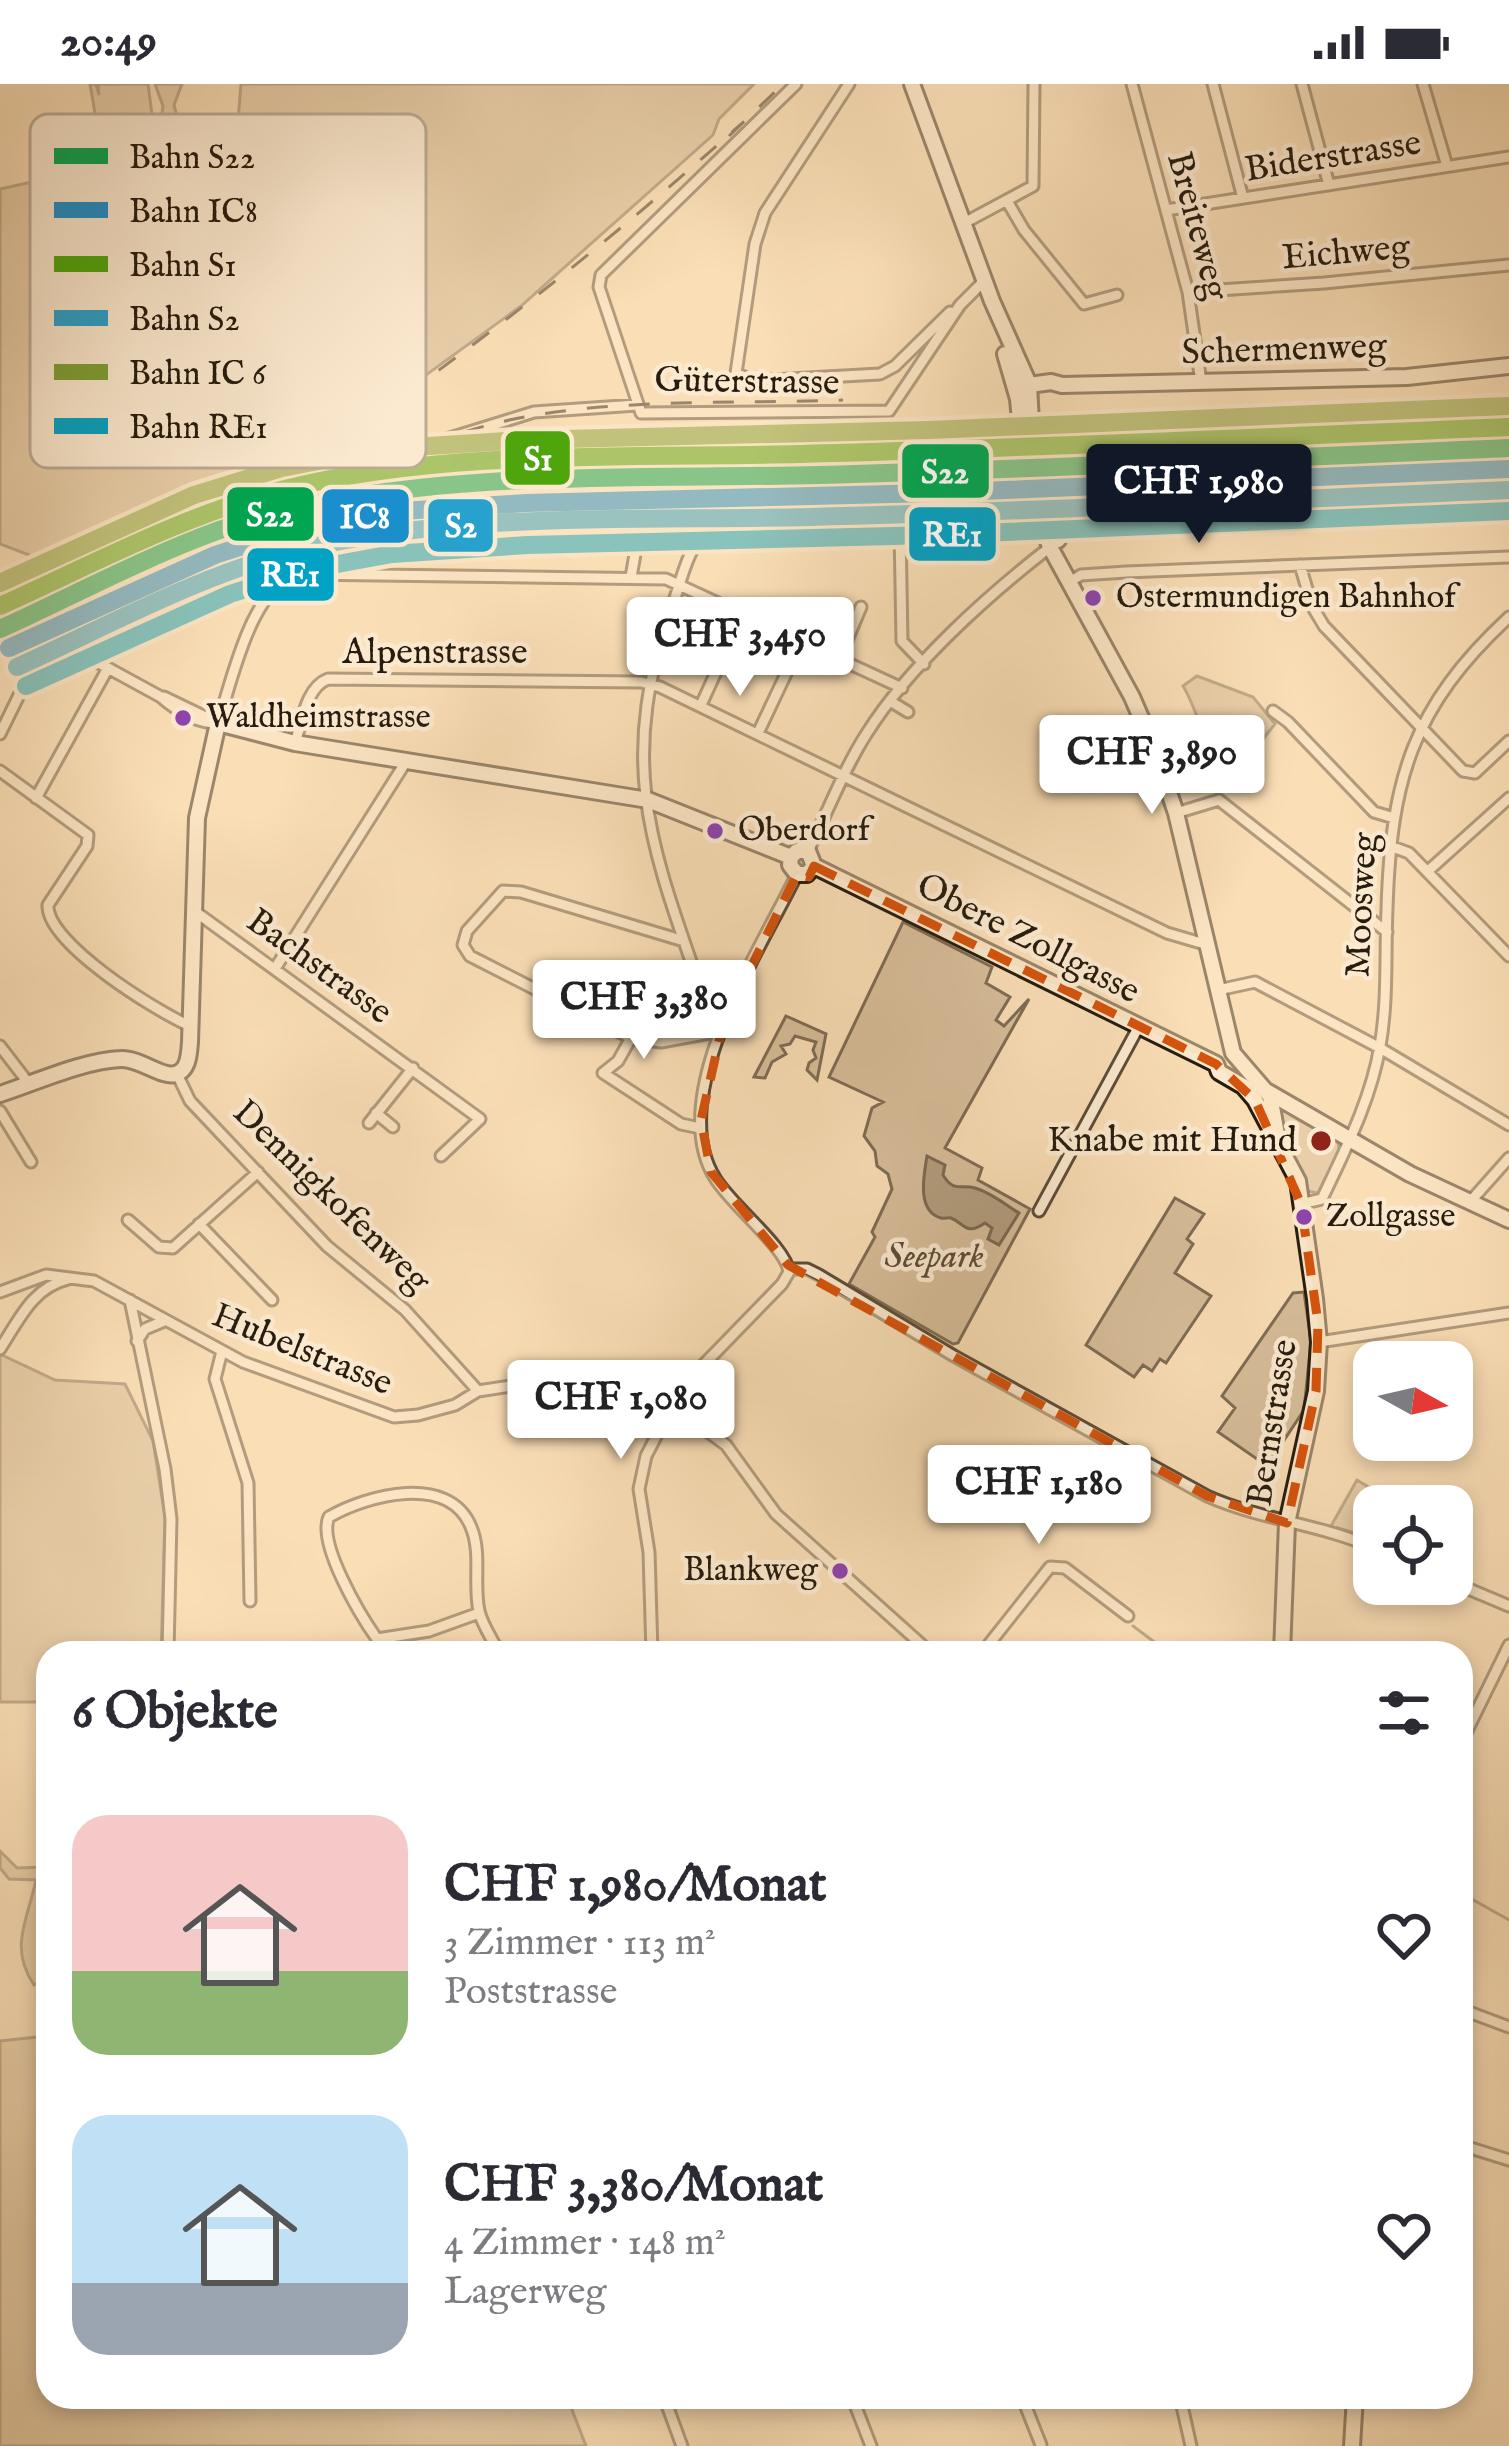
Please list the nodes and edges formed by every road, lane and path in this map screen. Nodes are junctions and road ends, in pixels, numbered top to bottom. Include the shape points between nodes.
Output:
1 (796, 84) edge
2 (849, 84) edge
3 (912, 84) edge
4 (1034, 84) edge
5 (1213, 84) edge
6 (1302, 84) edge
7 (1423, 84) edge
8 (1148, 85) edge
9 (1133, 87) edge
10 (1509, 157) edge
11 (1447, 166) junction
12 (1329, 184) junction
13 (1243, 198) junction
14 (1007, 201) junction
15 (1166, 210) junction
16 (964, 223) junction
17 (1509, 265) edge
18 (984, 281) junction
19 (1188, 292) junction
20 (1117, 295) dead end
21 (960, 304) junction
22 (1509, 365) edge
23 (1201, 383) junction
24 (1022, 388) junction
25 (637, 406) junction
26 (1027, 442) tunnel mouth
27 (426, 445) edge
28 (1042, 525) junction
29 (900, 529) junction
30 (705, 532) junction
31 (1054, 544) junction
32 (1509, 557) edge
33 (1300, 565) junction
34 (631, 578) junction
35 (1071, 581) junction
36 (681, 583) junction
37 (861, 607) dead end
38 (0, 613) edge
39 (743, 614) junction
40 (1509, 617) edge
41 (46, 635) junction
42 (801, 642) junction
43 (839, 659) junction
44 (924, 664) junction
45 (107, 668) junction
46 (649, 684) junction
47 (902, 688) junction
48 (890, 701) junction
49 (701, 705) junction
50 (1273, 711) dead end
51 (908, 712) dead end
52 (218, 723) junction
53 (1420, 728) junction
54 (758, 733) junction
55 (0, 734) edge
56 (1509, 741) edge
57 (295, 743) junction
58 (407, 760) junction
59 (0, 771) edge
60 (845, 773) junction
61 (36, 798) junction
62 (1509, 798) edge
63 (648, 800) junction
64 (1176, 813) junction
65 (1394, 818) junction
66 (1390, 846) junction
67 (791, 856) junction
68 (811, 859) junction
69 (1428, 871) junction
70 (797, 874) junction
71 (193, 910) junction
72 (1387, 932) junction
73 (684, 941) junction
74 (1208, 945) junction
75 (1509, 956) edge
76 (276, 967) junction
77 (1219, 990) junction
78 (730, 1008) junction
79 (190, 1026) junction
80 (1138, 1028) junction
81 (721, 1030) junction
82 (632, 1038) junction
83 (0, 1046) edge
84 (1380, 1048) junction
85 (1236, 1057) junction
86 (413, 1068) junction
87 (1222, 1070) junction
88 (178, 1074) junction
89 (30, 1085) junction
90 (0, 1094) edge
91 (1264, 1098) junction
92 (0, 1112) edge
93 (1509, 1125) edge
94 (393, 1127) dead end
95 (700, 1128) junction
96 (1351, 1139) junction
97 (441, 1156) dead end
98 (1509, 1158) edge
99 (31, 1162) dead end
100 (258, 1172) junction
101 (1469, 1203) junction
102 (1301, 1204) junction
103 (1039, 1211) dead end
104 (128, 1220) dead end
105 (1509, 1220) edge
106 (200, 1224) junction
107 (789, 1269) junction
108 (73, 1278) junction
109 (0, 1292) edge
110 (130, 1300) junction
111 (272, 1300) dead end
112 (1509, 1313) edge
113 (164, 1321) junction
114 (136, 1341) junction
115 (1319, 1342) junction
116 (0, 1349) edge
117 (222, 1352) junction
118 (478, 1391) junction
119 (670, 1404) junction
120 (655, 1434) junction
121 (1287, 1523) junction
122 (1353, 1539) edge
123 (1473, 1591) edge
124 (250, 1601) dead end
125 (1509, 1606) edge
126 (479, 1613) junction
127 (1128, 1616) dead end
128 (168, 1641) edge
129 (493, 1641) edge
130 (652, 1641) edge
131 (918, 1641) edge
132 (991, 1641) edge
133 (1282, 1641) edge
134 (1509, 1645) edge
135 (1473, 1718) edge
136 (1473, 2013) edge
137 (1509, 2026) edge
138 (1473, 2149) edge
139 (1509, 2160) edge
140 (668, 2409) edge
141 (857, 2409) edge
142 (1027, 2409) edge
143 (1183, 2409) edge
144 (1354, 2409) edge
145 (1041, 2445) edge
146 (682, 2446) edge
147 (871, 2446) edge
148 (1191, 2446) edge
149 (1352, 2446) edge

1 - 25 street, Güterstrasse via 601,275
2 - 21 street via 765,213 736,373 752,381 880,374
3 - 16 street
4 - 14 street via 1035,183
5 - 13 street
6 - 12 street
7 - 11 street
8 - 9 street
9 - 15 street, Breiteweg
10 - 11 street, Biderstrasse
11 - 12 street, Biderstrasse
12 - 13 street, Biderstrasse
13 - 15 street, Biderstrasse
14 - 16 street
14 - 20 street via 1084,304
15 - 19 street, Breiteweg
16 - 18 street
17 - 19 street, Eichweg
18 - 21 street, Güterstrasse
18 - 24 street
19 - 23 street, Breiteweg
21 - 25 street, Güterstrasse via 889,411 647,415
22 - 23 street, Schermenweg via 1407,377
23 - 24 street, Schermenweg
24 - 26 street
25 - 27 street via 534,412
28 - 29 street
28 - 31 street
28 - 31 street via 1040,500
29 - 30 street
29 - 44 street via 902,641
30 - 34 street via 642,523
30 - 36 street
31 - 35 street
31 - 44 street
32 - 33 street
33 - 35 street
33 - 53 street via 1324,626
34 - 36 street
34 - 52 street via 291,575 260,604
35 - 64 street via 1138,710
36 - 39 street
36 - 46 street
37 - 43 street
38 - 41 street
39 - 42 street
39 - 49 street
40 - 53 street, Moosweg via 1456,670
41 - 45 street
41 - 55 street
42 - 43 street
42 - 54 street
43 - 47 street
44 - 47 street
45 - 52 street via 204,723
45 - 61 street
46 - 49 street, Alpenstrasse
46 - 57 street, Alpenstrasse via 324,680
46 - 63 street via 641,750
47 - 48 street
48 - 51 street
48 - 60 street
49 - 54 street, Alpenstrasse
50 - 65 street via 1374,812
52 - 57 street
52 - 71 street via 196,818
53 - 56 street via 1468,774
53 - 65 street, Moosweg
54 - 60 street, Alpenstrasse
57 - 58 street
58 - 63 street
58 - 76 street
59 - 61 street
60 - 68 street
60 - 74 street, Alpenstrasse via 1167,933
61 - 79 street via 89,841 48,905 53,928 160,1013
62 - 69 street
63 - 67 street
63 - 73 street via 653,845
64 - 72 street via 1219,800
64 - 74 street
65 - 66 street, Moosweg
66 - 69 street
66 - 72 street, Moosweg
67 - 68 street
67 - 70 street
68 - 70 street via 808,874
68 - 80 street, Obere Zollgasse
69 - 75 street
70 - 78 street
71 - 76 street, Bachstrasse
71 - 79 street
72 - 84 street, Moosweg
73 - 78 street via 704,995
73 - 82 street via 521,892 503,892 467,931 470,956
74 - 77 street
76 - 86 street, Bachstrasse
77 - 84 street via 1255,982
77 - 85 street
78 - 81 street
79 - 88 street via 188,1059
80 - 87 street, Obere Zollgasse
80 - 103 street
81 - 82 street via 661,1042
81 - 95 street
82 - 95 street via 603,1072 681,1124
83 - 89 street
84 - 93 street
84 - 96 street, Moosweg
85 - 87 street via 1221,1054
85 - 91 street
86 - 94 street, Bachstrasse via 373,1118
86 - 97 street, Bachstrasse via 480,1119
87 - 91 street
88 - 89 street via 116,1059
88 - 100 street, Dennigkofenweg via 190,1101
89 - 90 street
91 - 96 street
91 - 102 street, Bernstrasse
92 - 99 street
95 - 107 street via 718,1183
96 - 101 street
96 - 102 street, Moosweg via 1322,1199
98 - 101 street
100 - 106 street
100 - 118 street, Dennigkofenweg
101 - 105 street
102 - 115 street, Bernstrasse
104 - 106 street via 166,1249
106 - 111 street
107 - 119 street
107 - 121 street via 819,1275 1207,1496
108 - 109 street, Hubelstrasse via 46,1275
108 - 110 street, Hubelstrasse
108 - 116 street via 41,1291
110 - 113 street, Hubelstrasse
110 - 114 street
112 - 115 street
113 - 114 street
113 - 117 street, Hubelstrasse
114 - 128 street via 165,1469
115 - 121 street, Bernstrasse
117 - 118 street, Hubelstrasse via 394,1417 455,1405
117 - 124 street via 214,1379 248,1483
118 - 120 street, Hubelstrasse via 520,1387 593,1419
119 - 120 street
119 - 131 street via 725,1445 776,1514
120 - 130 street via 640,1499
121 - 122 street
121 - 133 street, Bernstrasse
123 - 125 street
126 - 126 street via 377,1639 325,1535 329,1516 412,1492 460,1510 471,1526
126 - 129 street
127 - 132 street via 1065,1568 1050,1567
134 - 135 street
136 - 137 street
138 - 139 street
140 - 146 street
141 - 147 street
142 - 145 street
143 - 148 street
144 - 149 street

